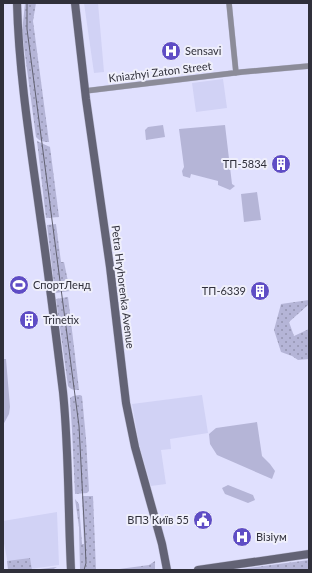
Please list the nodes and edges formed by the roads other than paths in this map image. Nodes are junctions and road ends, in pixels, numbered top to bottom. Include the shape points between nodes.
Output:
1 (17, 3) edge
2 (75, 3) edge
3 (229, 3) edge
4 (309, 66) edge
5 (236, 73) junction
6 (85, 91) junction
7 (309, 554) edge
8 (71, 570) edge
9 (167, 570) edge
10 (198, 570) edge

1 - 8 main road via 28,132 63,394
2 - 6 main road, Petra Hryhorenka Avenue
3 - 5 street
4 - 5 street, Kniazhyi Zaton Street
5 - 6 street, Kniazhyi Zaton Street
6 - 9 main road, Petra Hryhorenka Avenue via 126,403 134,447
7 - 10 main road

